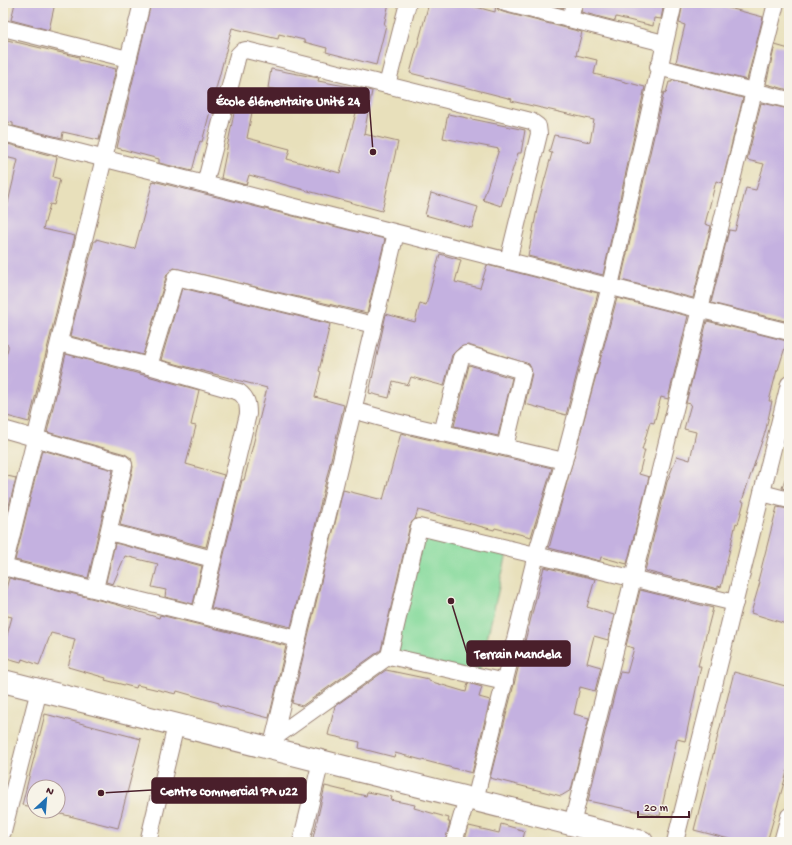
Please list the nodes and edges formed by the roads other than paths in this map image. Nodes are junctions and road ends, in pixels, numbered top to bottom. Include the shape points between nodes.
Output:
1 (142, 3) edge
2 (408, 3) edge
3 (504, 3) edge
4 (574, 3) edge
5 (674, 3) edge
6 (776, 3) edge
7 (570, 19) junction
8 (3, 28) edge
9 (664, 43) junction
10 (128, 59) junction
11 (658, 67) junction
12 (388, 85) junction
13 (754, 92) junction
14 (789, 100) edge
15 (3, 133) edge
16 (104, 159) junction
17 (205, 184) junction
18 (396, 233) junction
19 (508, 261) junction
20 (610, 286) junction
21 (700, 309) junction
22 (374, 325) junction
23 (789, 332) edge
24 (59, 343) junction
25 (149, 366) junction
26 (789, 384) edge
27 (353, 410) junction
28 (3, 429) edge
29 (442, 433) junction
30 (36, 438) junction
31 (505, 447) junction
32 (564, 461) junction
33 (762, 493) junction
34 (789, 500) edge
35 (109, 532) junction
36 (536, 555) junction
37 (213, 559) junction
38 (3, 568) edge
39 (633, 578) junction
40 (95, 589) junction
41 (735, 603) junction
42 (200, 614) junction
43 (298, 639) junction
44 (389, 656) junction
45 (3, 681) edge
46 (505, 682) junction
47 (39, 690) junction
48 (176, 725) junction
49 (272, 743) junction
50 (321, 761) junction
51 (9, 785) edge
52 (471, 799) junction
53 (789, 816) edge
54 (572, 824) junction
55 (3, 832) edge
56 (148, 842) edge
57 (301, 842) edge
58 (454, 842) edge
59 (642, 842) edge
60 (675, 842) edge
61 (782, 842) edge

1 - 10 street
2 - 12 street
3 - 7 street
4 - 7 street
5 - 9 street
6 - 13 street
7 - 9 street
8 - 10 street
9 - 11 street
10 - 16 street
11 - 13 street
11 - 20 street
12 - 17 street via 242,51 238,55
12 - 19 street via 531,120 538,126 539,134
13 - 14 street
13 - 21 street
15 - 16 street
16 - 17 street
16 - 24 street
17 - 18 street
18 - 19 street
18 - 22 street
19 - 20 street
20 - 21 street
20 - 32 street
21 - 23 street
21 - 39 street
22 - 25 street via 176,277
22 - 27 street
24 - 25 street
24 - 30 street
25 - 37 street via 239,392 245,396 248,405
26 - 33 street
27 - 29 street
27 - 43 street
28 - 30 street
29 - 31 street
29 - 31 street via 461,358 466,354 523,371
30 - 35 street via 122,463
30 - 38 street
31 - 32 street
32 - 36 street
33 - 34 street
33 - 41 street
35 - 37 street
35 - 40 street
36 - 39 street
36 - 44 street via 418,527
36 - 46 street
37 - 42 street
38 - 40 street
39 - 41 street
39 - 54 street
40 - 42 street
41 - 60 street
42 - 43 street
43 - 49 street
44 - 46 street
44 - 49 street
45 - 47 street
46 - 52 street
47 - 48 street
47 - 51 street
48 - 49 street
48 - 56 street
49 - 50 street
50 - 52 street
50 - 57 street
51 - 55 street
52 - 54 street
52 - 58 street
53 - 61 street
54 - 59 street

